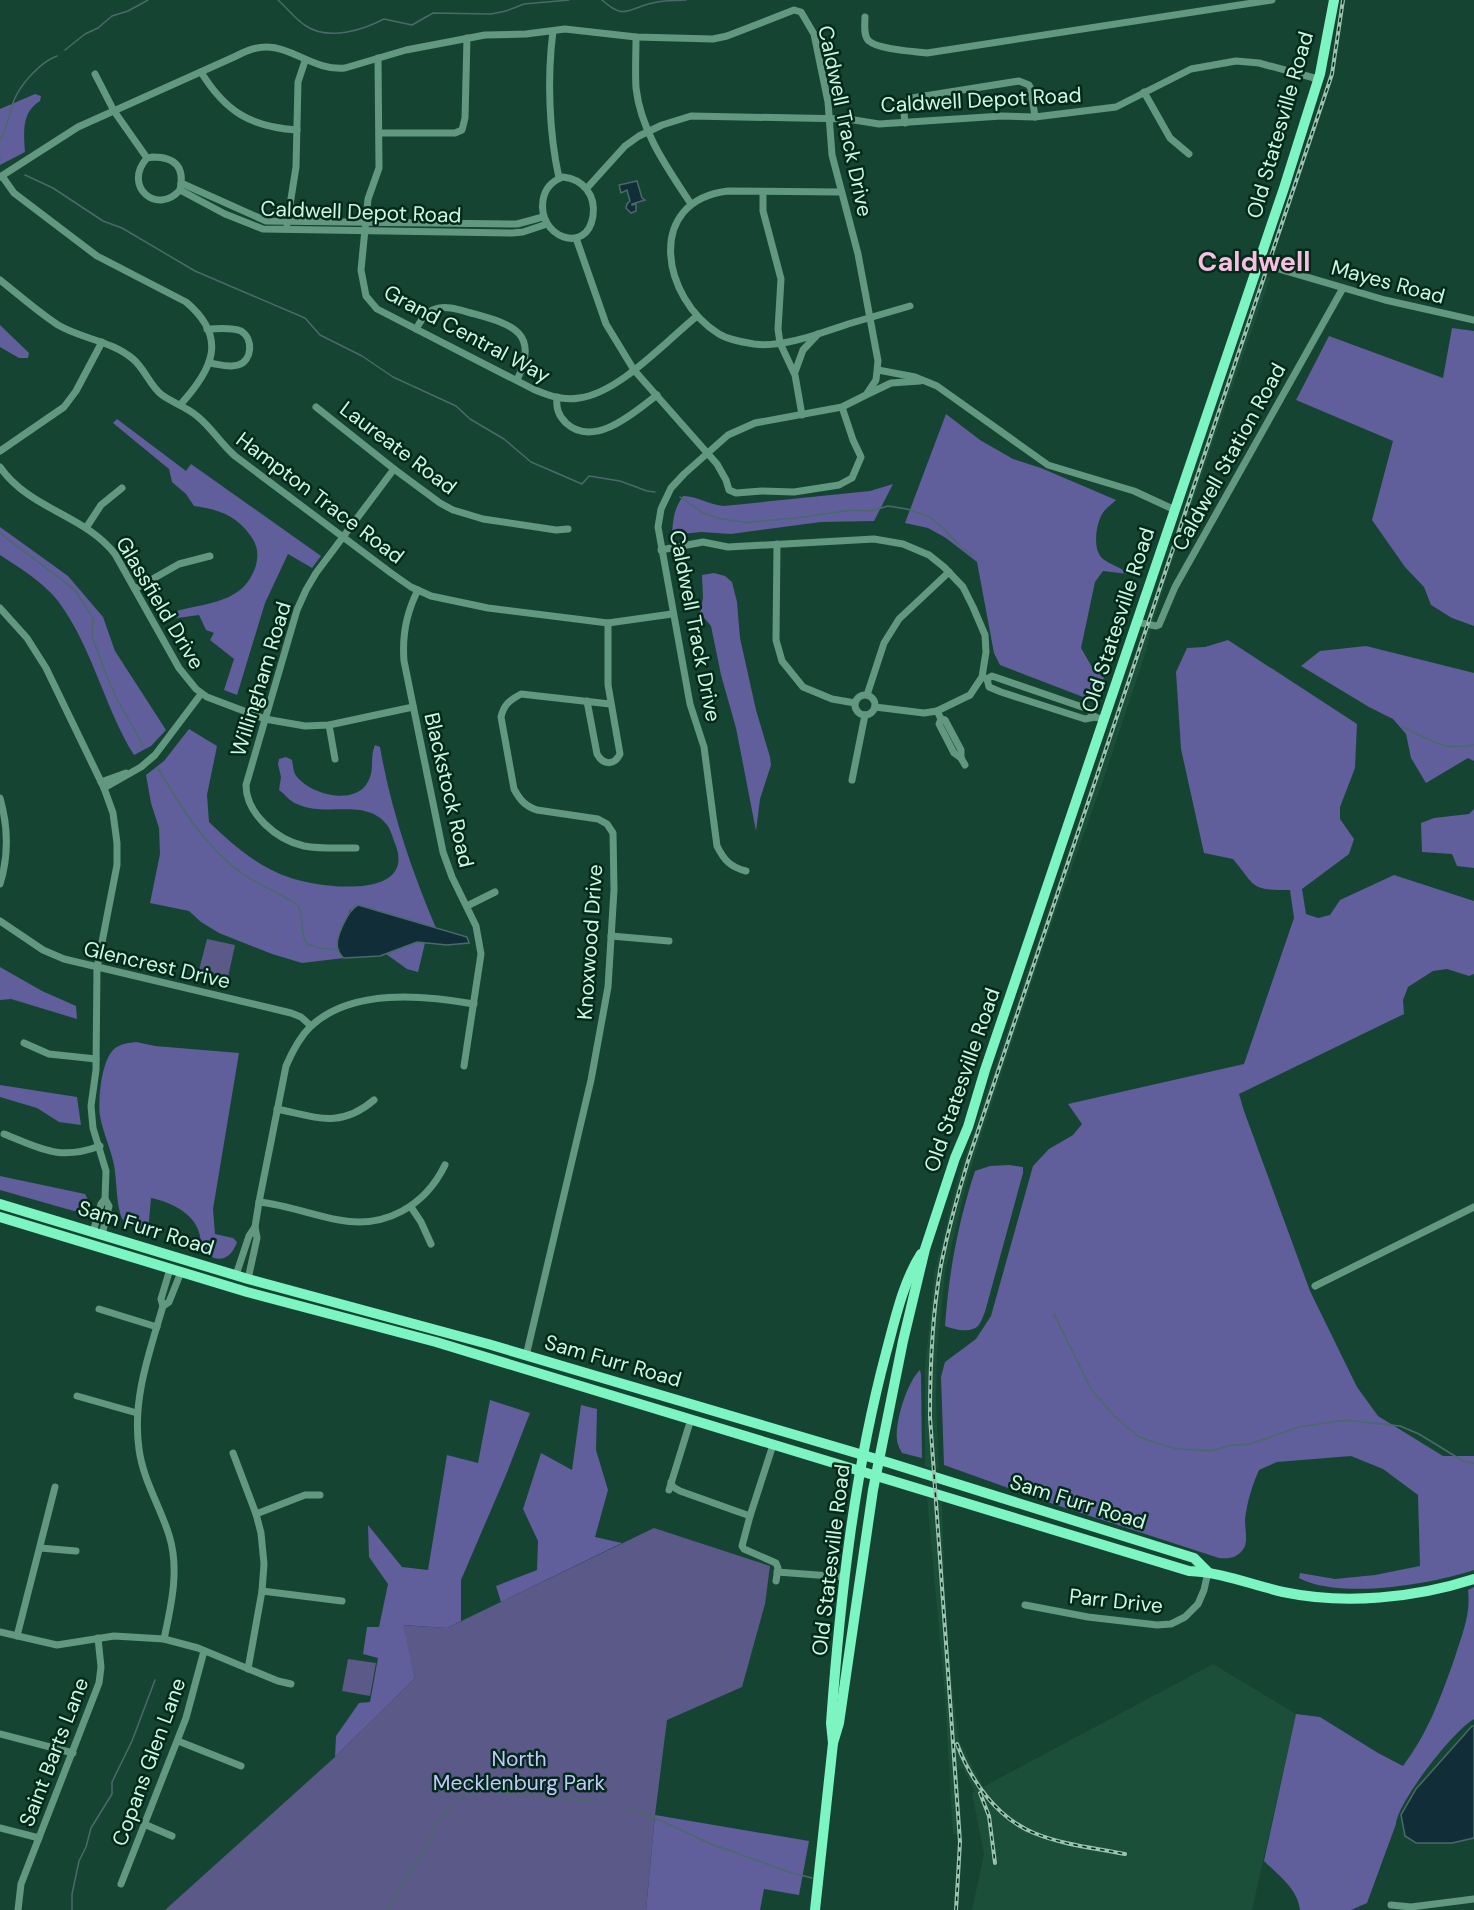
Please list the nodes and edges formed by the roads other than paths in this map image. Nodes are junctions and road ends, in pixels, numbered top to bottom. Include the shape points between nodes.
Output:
1 (1272, 0) edge
2 (1334, 0) edge
3 (865, 17) dead end
4 (553, 30) junction
5 (636, 37) junction
6 (467, 38) junction
7 (378, 58) junction
8 (305, 61) junction
9 (201, 72) junction
10 (95, 74) dead end
11 (1318, 79) junction
12 (1144, 92) junction
13 (114, 111) junction
14 (1035, 117) junction
15 (830, 118) junction
16 (905, 123) junction
17 (297, 130) junction
18 (648, 132) junction
19 (380, 133) junction
20 (1189, 154) dead end
21 (147, 158) junction
22 (1, 176) edge
23 (559, 178) junction
24 (180, 187) junction
25 (586, 188) junction
26 (763, 192) junction
27 (841, 192) junction
28 (692, 204) junction
29 (287, 220) junction
30 (545, 220) junction
31 (367, 222) junction
32 (286, 230) junction
33 (366, 230) junction
34 (576, 238) junction
35 (1259, 263) junction
36 (0, 280) edge
37 (1343, 288) junction
38 (910, 306) dead end
39 (697, 316) junction
40 (869, 318) junction
41 (1474, 320) edge
42 (207, 328) junction
43 (416, 328) junction
44 (818, 333) junction
45 (102, 342) junction
46 (780, 343) junction
47 (209, 363) junction
48 (634, 370) junction
49 (878, 370) junction
50 (795, 375) junction
51 (517, 380) junction
52 (923, 381) junction
53 (657, 395) junction
54 (866, 395) junction
55 (557, 397) junction
56 (180, 405) junction
57 (316, 407) dead end
58 (842, 407) junction
59 (802, 415) junction
60 (0, 451) edge
61 (707, 452) junction
62 (0, 467) edge
63 (394, 469) junction
64 (122, 488) dead end
65 (1174, 510) junction
66 (86, 528) junction
67 (568, 529) dead end
68 (343, 537) junction
69 (777, 544) junction
70 (662, 550) junction
71 (210, 556) dead end
72 (949, 572) junction
73 (135, 589) junction
74 (418, 590) junction
75 (0, 608) edge
76 (672, 614) junction
77 (1137, 622) junction
78 (608, 623) junction
79 (984, 678) junction
80 (1039, 693) junction
81 (201, 694) junction
82 (867, 695) junction
83 (587, 701) junction
84 (1036, 702) junction
85 (855, 703) junction
86 (610, 704) junction
87 (875, 707) junction
88 (413, 708) junction
89 (937, 711) junction
90 (865, 715) junction
91 (265, 719) junction
92 (1100, 719) junction
93 (328, 725) junction
94 (334, 759) dead end
95 (965, 765) dead end
96 (852, 780) dead end
97 (103, 785) junction
98 (0, 800) edge
99 (356, 848) dead end
100 (746, 871) dead end
101 (0, 884) edge
102 (495, 892) dead end
103 (467, 906) junction
104 (0, 921) edge
105 (611, 936) junction
106 (669, 941) dead end
107 (97, 968) junction
108 (474, 1004) junction
109 (311, 1026) junction
110 (24, 1043) dead end
111 (96, 1059) junction
112 (464, 1066) dead end
113 (374, 1100) dead end
114 (277, 1109) junction
115 (4, 1134) dead end
116 (100, 1146) junction
117 (445, 1165) dead end
118 (259, 1202) junction
119 (0, 1204) edge
120 (411, 1207) junction
121 (1474, 1207) edge
122 (0, 1217) edge
123 (255, 1227) junction
124 (97, 1233) junction
125 (430, 1244) dead end
126 (925, 1249) junction
127 (175, 1270) junction
128 (236, 1275) junction
129 (248, 1279) junction
130 (1316, 1286) dead end
131 (292, 1291) junction
132 (163, 1306) junction
133 (99, 1309) dead end
134 (157, 1327) junction
135 (436, 1342) junction
136 (526, 1356) junction
137 (77, 1396) dead end
138 (137, 1413) junction
139 (691, 1419) junction
140 (773, 1445) junction
141 (233, 1453) dead end
142 (864, 1456) junction
143 (879, 1460) junction
144 (861, 1472) junction
145 (875, 1476) junction
146 (56, 1487) dead end
147 (320, 1495) dead end
148 (256, 1514) junction
149 (750, 1516) junction
150 (40, 1548) junction
151 (76, 1551) dead end
152 (777, 1572) junction
153 (1208, 1572) junction
154 (844, 1577) junction
155 (1474, 1579) edge
156 (776, 1581) dead end
157 (262, 1592) junction
158 (342, 1601) dead end
159 (1025, 1605) dead end
160 (843, 1607) junction
161 (0, 1632) edge
162 (17, 1636) junction
163 (98, 1638) junction
164 (164, 1639) junction
165 (204, 1651) junction
166 (248, 1669) junction
167 (846, 1678) junction
168 (291, 1684) dead end
169 (0, 1734) edge
170 (178, 1741) junction
171 (833, 1743) junction
172 (73, 1753) junction
173 (241, 1766) dead end
174 (144, 1824) junction
175 (0, 1828) edge
176 (172, 1836) dead end
177 (39, 1838) junction
178 (121, 1884) dead end
179 (1474, 1899) edge
180 (1391, 1905) dead end
181 (18, 1910) edge
182 (815, 1910) edge

1 - 3 street via 927,53 868,41
2 - 11 main road, Old Statesville Road
4 - 5 street
4 - 6 street
4 - 23 street via 551,120
5 - 15 street, Caldwell Track Drive via 713,39 794,10 801,12 814,34
5 - 18 street via 636,89
6 - 7 street
6 - 19 street via 462,130
7 - 8 street via 335,69
7 - 19 street, Grand Central Way
8 - 9 street via 277,49 259,47
8 - 17 street via 298,82
9 - 13 street
9 - 17 street via 214,93 241,117 277,129
10 - 13 street
11 - 12 street, Caldwell Depot Road via 1236,61 1191,69
11 - 35 main road, Old Statesville Road
12 - 14 street, Caldwell Depot Road via 1116,107
12 - 20 street via 1170,138
13 - 21 street
13 - 22 street via 78,127
14 - 16 street, Caldwell Depot Road
14 - 16 street via 1031,89 1019,81 912,98 905,106
15 - 16 street, Caldwell Depot Road
15 - 18 street, Caldwell Depot Road via 691,116
15 - 27 street, Caldwell Track Drive
17 - 29 street via 296,167
18 - 25 street, Caldwell Depot Road via 625,146
18 - 28 street
19 - 31 street, Grand Central Way via 379,168 368,199
21 - 24 street via 171,159 182,174
21 - 24 street via 138,171 144,194 150,198 169,198
22 - 42 street via 14,193 98,256 186,302
23 - 25 street via 570,177
23 - 30 street via 545,193
24 - 29 street, Caldwell Depot Road via 266,221
24 - 32 street, Caldwell Depot Road via 251,225
25 - 34 street via 594,214 590,226
26 - 27 street
26 - 28 street via 716,192
26 - 46 street via 763,211 781,279
27 - 40 street, Caldwell Track Drive via 858,254
28 - 39 street via 674,228 670,265
29 - 31 street, Caldwell Depot Road
29 - 32 street
30 - 31 street, Caldwell Depot Road via 517,224
30 - 33 street, Caldwell Depot Road via 523,232 512,233
30 - 34 street via 559,236
31 - 33 street, Grand Central Way
32 - 33 street, Caldwell Depot Road
33 - 43 street, Grand Central Way via 361,270 366,296 377,309
34 - 48 street via 606,324
35 - 37 street, Mayes Road
35 - 65 main road, Old Statesville Road
36 - 45 street, Hampton Trace Road via 60,326
37 - 41 street, Mayes Road
37 - 77 street, Caldwell Station Road via 1175,587 1159,625
38 - 40 street
39 - 46 street via 736,341
39 - 48 street, Grand Central Way
40 - 44 street
40 - 49 street, Caldwell Track Drive
42 - 47 street via 211,336
42 - 47 street via 243,332 251,347 248,358 240,365
43 - 51 street, Grand Central Way
43 - 51 street via 425,315 441,307 508,324 525,346
44 - 46 street
44 - 50 street via 803,350
45 - 56 street, Hampton Trace Road via 132,358 161,395
45 - 60 street via 64,407
46 - 50 street
47 - 56 street via 197,387
48 - 53 street
48 - 55 street, Grand Central Way via 590,396
49 - 52 street
49 - 54 street
50 - 59 street
51 - 55 street, Grand Central Way
52 - 54 street, Caldwell Track Drive via 891,383
52 - 65 street via 950,394 1048,465 1134,491
53 - 55 street via 627,419 591,432 565,422 557,408
53 - 61 street
54 - 58 street, Caldwell Track Drive
56 - 68 street, Hampton Trace Road via 209,427 235,456
57 - 63 street, Laureate Road
58 - 59 street, Caldwell Track Drive
58 - 61 street via 861,458 852,478 838,485 794,492 736,493 729,490 723,472
59 - 61 street, Caldwell Track Drive via 755,423 728,435
61 - 70 street, Caldwell Track Drive via 671,488 661,509 658,527
62 - 66 street, Glassfield Drive via 29,497
63 - 67 street, Laureate Road via 453,510 493,521
63 - 68 street, Willingham Road
64 - 66 street via 101,505
65 - 77 main road, Old Statesville Road
66 - 73 street, Glassfield Drive via 108,545
68 - 74 street, Hampton Trace Road
68 - 91 street, Willingham Road via 306,590 297,610
69 - 70 street via 728,547 703,542
69 - 72 street via 874,539 903,544 929,555
69 - 85 street via 776,640 782,661 803,687
70 - 76 street, Caldwell Track Drive
71 - 73 street via 179,564
72 - 79 street via 963,587 985,635
72 - 82 street via 899,620 884,643
73 - 81 street, Glassfield Drive via 185,678
74 - 78 street, Hampton Trace Road via 464,605
74 - 88 street, Blackstock Road via 406,618 402,647
75 - 97 street via 27,638 46,668
76 - 78 street, Hampton Trace Road
76 - 100 street, Caldwell Track Drive via 690,704 704,747 717,846 723,859
77 - 92 main road, Old Statesville Road
78 - 86 street
79 - 80 street via 992,676
79 - 84 street via 989,687
79 - 89 street via 970,695
80 - 84 street
80 - 92 street via 1088,709
81 - 91 street, Glassfield Drive
81 - 97 street via 150,761 134,771 117,774
82 - 85 street via 858,697
82 - 87 street
83 - 86 street, Knoxwood Drive
83 - 86 street via 597,754 606,763 617,760 620,754
83 - 105 street, Knoxwood Drive via 521,694 503,707 501,717 514,789 520,799 537,810 598,819 613,833
84 - 92 street via 1085,719
85 - 90 street via 856,710
87 - 89 street
87 - 90 street
88 - 93 street, Glassfield Drive
88 - 103 street, Blackstock Road via 443,852
89 - 95 street via 939,724 954,753
90 - 96 street
91 - 93 street, Glassfield Drive via 294,725
91 - 99 street, Willingham Road via 246,785 251,808 280,836 300,845
92 - 126 main road, Old Statesville Road
93 - 94 street
97 - 107 street via 113,813 118,853
98 - 101 street via 7,848
102 - 103 street
103 - 108 street, Blackstock Road via 481,954
104 - 107 street, Glencrest Drive via 53,955
105 - 106 street
105 - 136 street, Knoxwood Drive via 608,987 598,1046
107 - 109 street, Glencrest Drive via 291,1013
107 - 111 street
108 - 109 street via 426,996 381,999 333,1011
108 - 112 street, Blackstock Road
109 - 114 street via 286,1066
110 - 111 street via 49,1054
111 - 116 street via 91,1117
113 - 114 street via 343,1118
114 - 118 street
115 - 116 street via 63,1155
116 - 124 street via 109,1206
117 - 120 street via 434,1185
118 - 120 street via 359,1222 385,1219
118 - 123 street
119 - 124 main road, Sam Furr Road
120 - 125 street
121 - 130 street
122 - 124 main road via 92,1238
122 - 127 main road, Sam Furr Road
123 - 128 street
123 - 129 street
124 - 128 main road, Sam Furr Road
126 - 142 main road, Old Statesville Road via 915,1264 893,1326
126 - 143 main road, Old Statesville Road
127 - 131 main road via 180,1266
127 - 132 street via 168,1302
127 - 132 street via 161,1299
127 - 135 main road, Sam Furr Road
128 - 129 main road, Sam Furr Road
129 - 131 main road, Sam Furr Road
131 - 136 main road, Sam Furr Road
132 - 134 street
133 - 134 street
134 - 138 street via 141,1380
135 - 136 main road via 516,1359
135 - 139 main road, Sam Furr Road
136 - 142 main road, Sam Furr Road
137 - 138 street
138 - 164 street via 142,1466 175,1558
139 - 140 main road, Sam Furr Road
139 - 149 street via 670,1486
140 - 144 main road, Sam Furr Road
140 - 149 street
141 - 148 street
142 - 143 main road, Sam Furr Road
142 - 144 main road, Old Statesville Road
143 - 145 main road, Old Statesville Road
143 - 153 main road, Sam Furr Road via 1194,1558
144 - 145 main road, Sam Furr Road
144 - 154 main road, Old Statesville Road
145 - 153 main road, Sam Furr Road via 1190,1571
145 - 167 main road, Old Statesville Road
146 - 150 street
147 - 148 street via 305,1495
148 - 157 street via 264,1564
149 - 152 street via 742,1546 773,1561
150 - 151 street
150 - 162 street
152 - 154 street
152 - 156 street
153 - 155 main road, Sam Furr Road via 1292,1594 1340,1597 1411,1593
153 - 159 street, Parr Drive via 1194,1609 1176,1622 1163,1625
154 - 160 main road, Old Statesville Road
157 - 158 street
157 - 166 street
160 - 167 main road via 841,1667
160 - 171 main road, Old Statesville Road via 832,1714
161 - 162 street
162 - 163 street via 57,1645
163 - 164 street
163 - 172 street, Saint Barts Lane via 101,1674
164 - 165 street
165 - 166 street
165 - 170 street, Copans Glen Lane
166 - 168 street
167 - 171 main road, Old Statesville Road
169 - 172 street
170 - 173 street
170 - 174 street, Copans Glen Lane
171 - 182 main road, Old Statesville Road
172 - 177 street, Saint Barts Lane
174 - 176 street
174 - 178 street, Copans Glen Lane
175 - 177 street
177 - 181 street, Saint Barts Lane via 21,1884
179 - 180 street via 1411,1907

